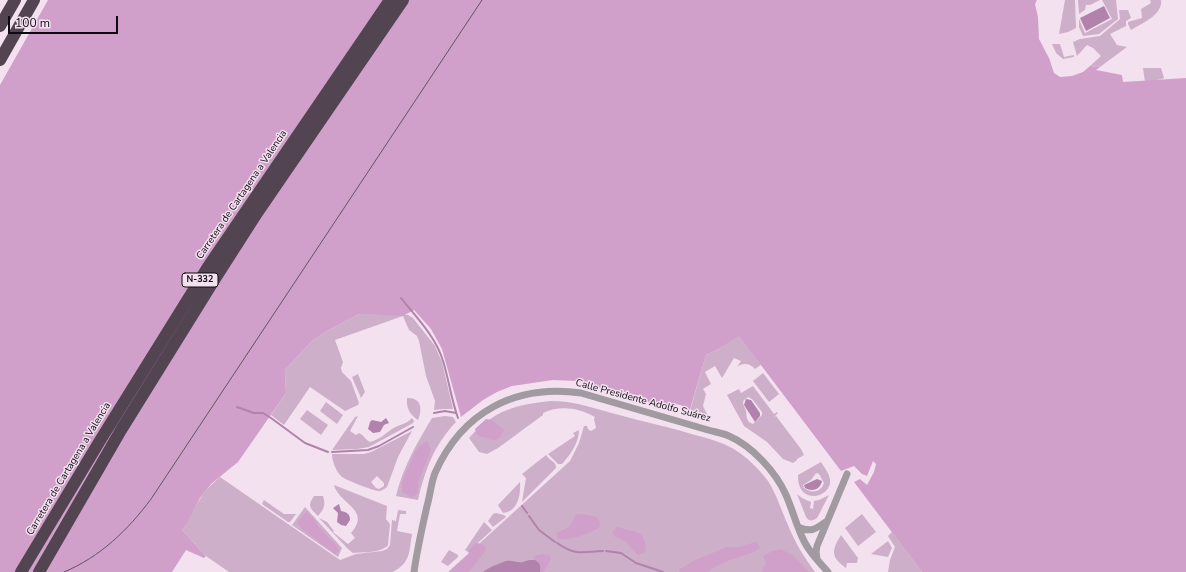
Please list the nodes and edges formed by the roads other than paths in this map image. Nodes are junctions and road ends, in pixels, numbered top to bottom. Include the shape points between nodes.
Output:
1 (15, 0) edge
2 (34, 0) edge
3 (390, 0) edge
4 (403, 0) edge
5 (0, 26) edge
6 (0, 60) edge
7 (847, 474) dead end
8 (827, 521) junction
9 (798, 527) junction
10 (817, 559) junction
11 (41, 569) edge
12 (22, 570) edge
13 (414, 572) edge
14 (828, 572) edge

1 - 5 highway
2 - 6 highway
3 - 12 highway, Carretera de Cartagena a Valencia / N-332 via 208,267 100,439
4 - 11 highway, N-332 via 264,203 204,296 121,430
7 - 8 street
8 - 9 street via 811,530
8 - 10 street via 817,546
9 - 10 street, Calle Presidente Adolfo Suárez via 805,543
9 - 13 street, Calle Presidente Adolfo Suárez via 777,478 757,456 729,436 581,393 538,392 517,396 487,410 462,431 448,448 434,475
10 - 14 street, Calle Presidente Adolfo Suárez

